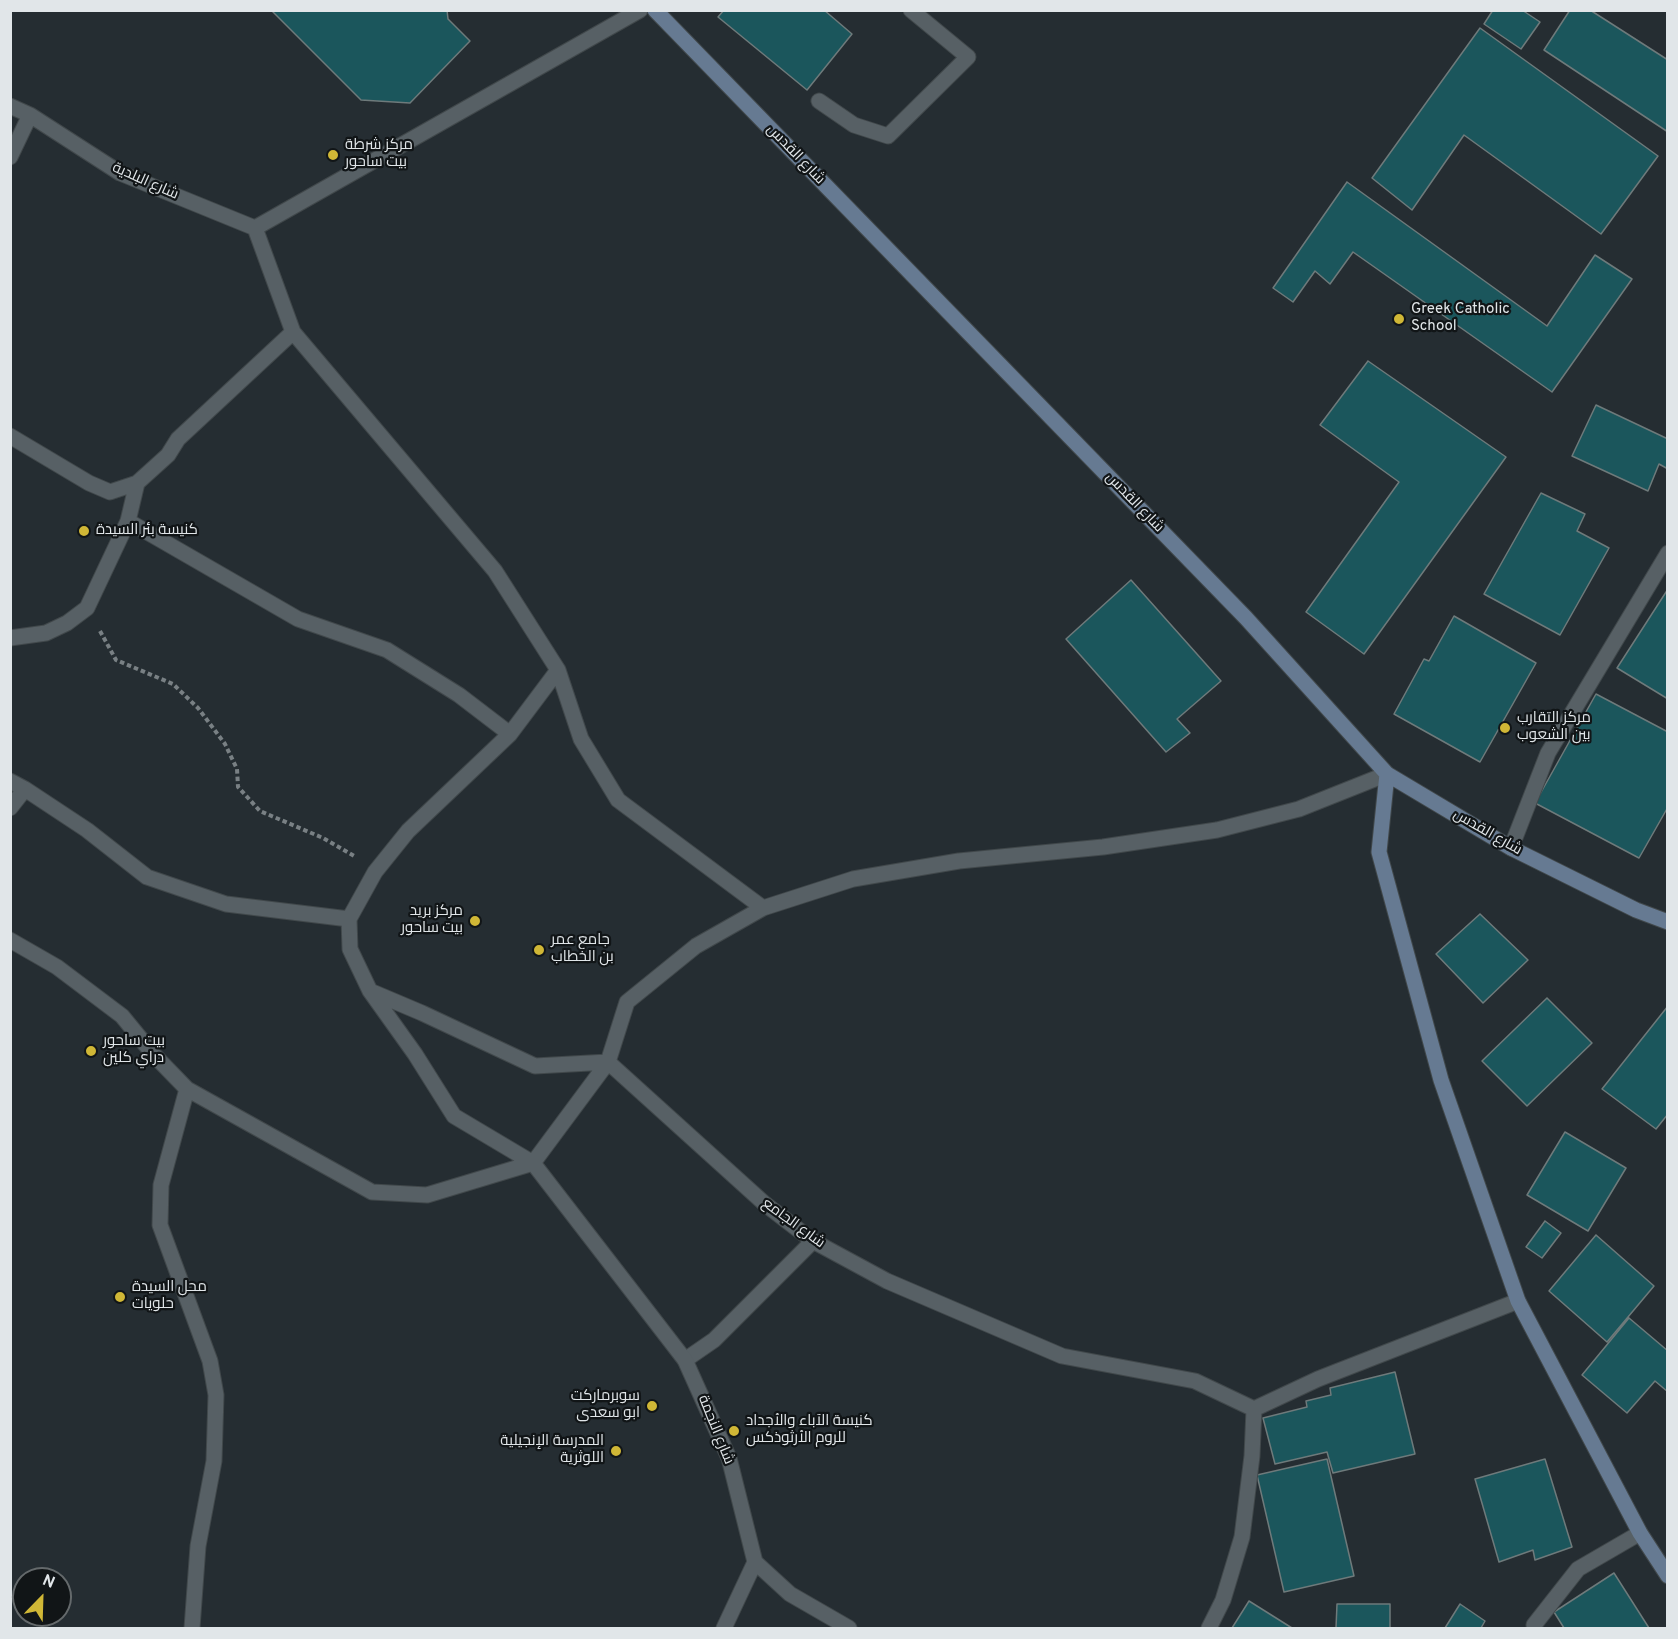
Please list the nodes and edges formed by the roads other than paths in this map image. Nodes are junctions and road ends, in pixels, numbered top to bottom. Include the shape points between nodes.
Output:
1 (640, 10) edge
2 (654, 10) edge
3 (911, 10) edge
4 (819, 101) dead end
5 (10, 106) edge
6 (30, 114) junction
7 (10, 157) edge
8 (255, 228) junction
9 (293, 332) junction
10 (10, 436) edge
11 (137, 483) junction
12 (128, 521) junction
13 (1668, 553) edge
14 (10, 638) edge
15 (558, 670) junction
16 (510, 734) junction
17 (1387, 774) junction
18 (10, 781) edge
19 (25, 789) junction
20 (10, 808) edge
21 (1512, 848) junction
22 (763, 908) junction
23 (349, 919) junction
24 (1668, 922) edge
25 (10, 940) edge
26 (369, 992) junction
27 (608, 1062) junction
28 (187, 1089) junction
29 (533, 1163) junction
30 (813, 1241) junction
31 (1518, 1301) junction
32 (685, 1360) junction
33 (1254, 1409) junction
34 (1640, 1533) junction
35 (755, 1562) junction
36 (1668, 1576) edge
37 (192, 1629) edge
38 (724, 1629) edge
39 (849, 1629) edge
40 (1209, 1629) edge
41 (1535, 1629) edge

1 - 8 street
2 - 17 main road, شارع القدس via 1246,618
3 - 4 street via 968,57 888,136 854,125
5 - 6 street, شارع البلدية
6 - 7 street
6 - 8 street, شارع البلدية via 120,173
8 - 9 street
9 - 11 street via 178,439 168,455
9 - 15 street via 495,571
10 - 11 street via 110,492
11 - 12 street
12 - 14 street via 87,608 46,633
12 - 16 street via 298,619 387,650 459,695
13 - 21 street via 1548,753
15 - 16 street
15 - 22 street via 581,738 618,800
16 - 23 street via 408,831 375,872
17 - 21 main road, شارع القدس
17 - 22 street via 1299,809 1217,830 1103,847 959,861 853,879
17 - 31 main road via 1379,852 1441,1080
18 - 19 street
19 - 20 street
19 - 23 street via 87,830 147,877 226,904
21 - 24 main road, شارع القدس
22 - 27 street via 696,946 627,1002
23 - 26 street via 350,949
25 - 28 street via 57,967 122,1016
26 - 27 street via 535,1066
26 - 29 street via 454,1116
27 - 29 street
27 - 30 street, شارع الجامع via 765,1204
28 - 29 street via 372,1192 427,1195
28 - 37 street via 160,1185 160,1225 210,1361 216,1395 214,1461 198,1546
29 - 32 street, شارع النجمة
30 - 32 street via 714,1340
30 - 33 street, شارع الجامع via 887,1281 1062,1356 1195,1381
31 - 33 street via 1318,1379
31 - 34 main road
32 - 35 street, شارع النجمة via 729,1458
33 - 40 street via 1242,1537 1223,1600
34 - 36 main road
34 - 41 street via 1578,1569 1534,1625
35 - 38 street
35 - 39 street via 790,1594

